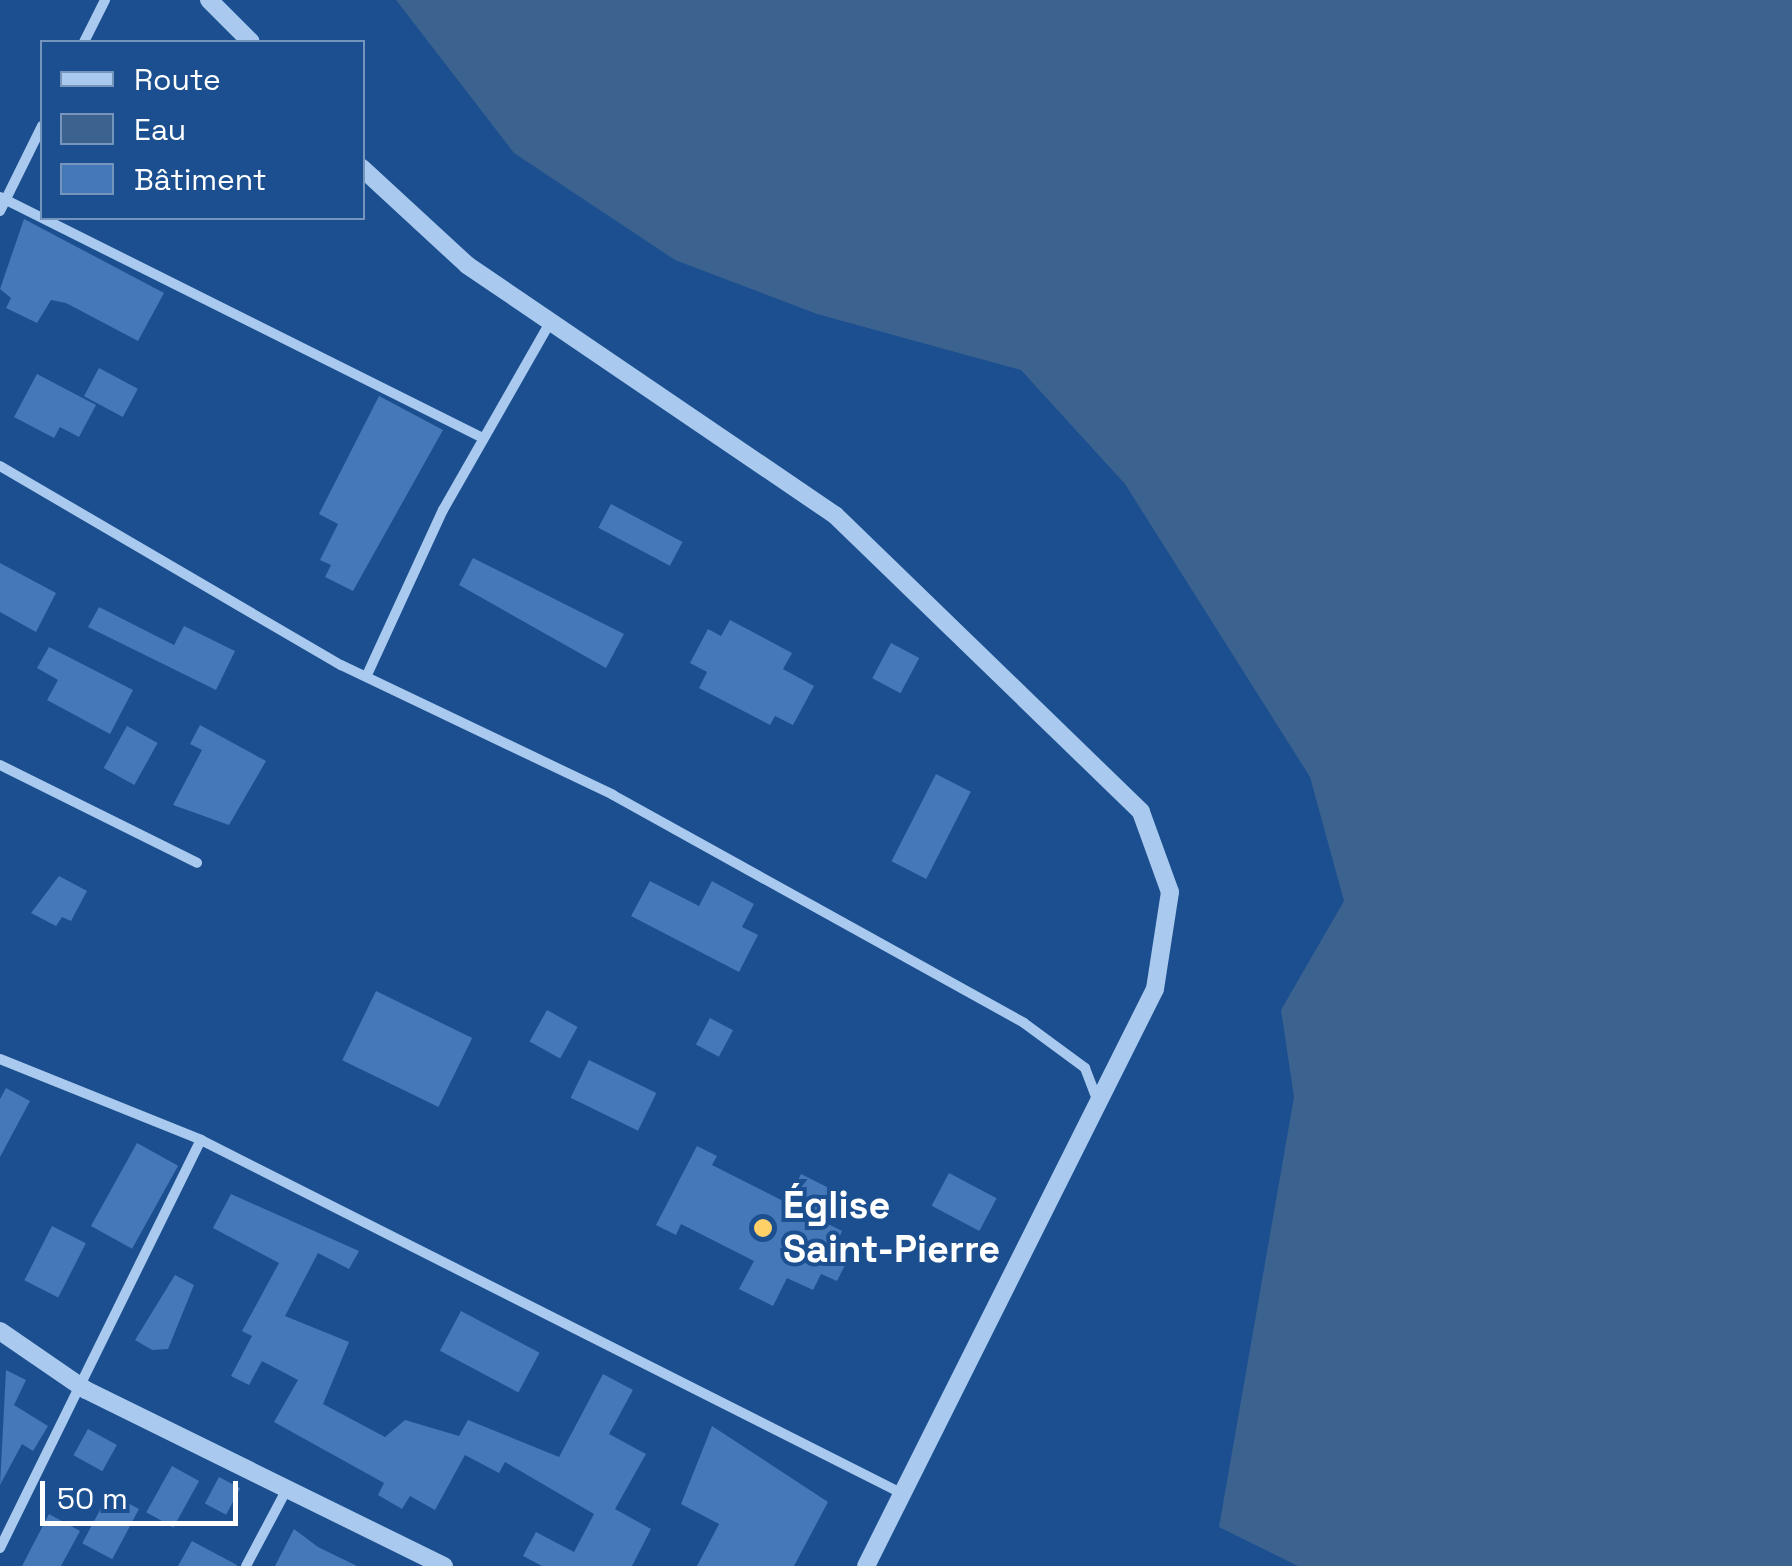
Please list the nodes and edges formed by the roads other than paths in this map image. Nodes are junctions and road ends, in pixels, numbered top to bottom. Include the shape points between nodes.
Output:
1 (105, 0) edge
2 (209, 0) edge
3 (85, 40) edge
4 (250, 40) edge
5 (40, 130) edge
6 (365, 171) edge
7 (2, 202) edge
8 (552, 318) junction
9 (483, 438) junction
10 (0, 466) edge
11 (367, 675) junction
12 (0, 764) edge
13 (197, 863) dead end
14 (0, 1059) edge
15 (1098, 1106) junction
16 (201, 1140) junction
17 (0, 1331) edge
18 (86, 1390) junction
19 (287, 1489) junction
20 (903, 1494) junction
21 (0, 1548) edge
22 (246, 1566) edge
23 (444, 1566) edge
24 (866, 1566) edge

1 - 3 street
2 - 4 street
5 - 7 street
6 - 8 street via 467,266
7 - 9 street
8 - 9 street
8 - 15 street via 835,515 1142,812 1170,892 1169,932 1155,989
9 - 11 street
10 - 11 street
11 - 15 street via 612,795 1024,1023 1085,1068
12 - 13 street
14 - 16 street
15 - 20 street
16 - 18 street
16 - 20 street
17 - 18 street
18 - 19 street
18 - 21 street
19 - 22 street
19 - 23 street
20 - 24 street

